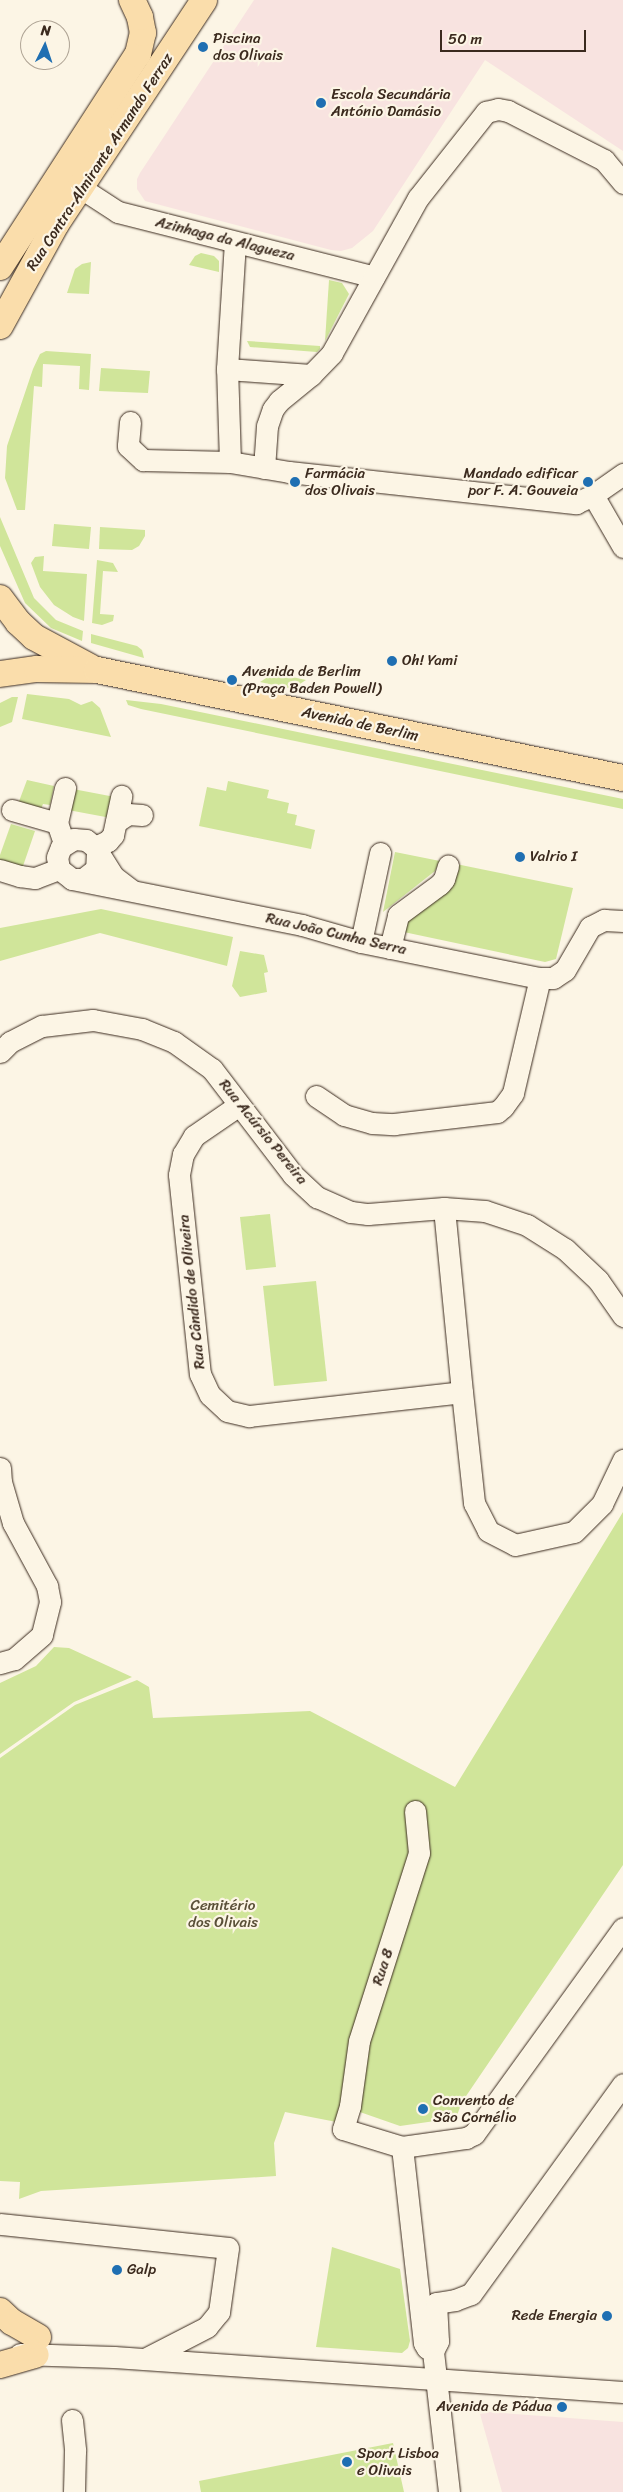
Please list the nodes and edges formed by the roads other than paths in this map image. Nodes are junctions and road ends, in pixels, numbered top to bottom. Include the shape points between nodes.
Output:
1 (132, 0) edge
2 (204, 0) edge
3 (623, 183) edge
4 (81, 188) junction
5 (235, 242) junction
6 (0, 267) edge
7 (374, 277) junction
8 (0, 326) edge
9 (227, 369) junction
10 (311, 375) junction
11 (130, 422) dead end
12 (230, 462) junction
13 (264, 468) junction
14 (623, 474) edge
15 (593, 496) junction
16 (623, 547) edge
17 (0, 598) edge
18 (97, 670) junction
19 (0, 674) edge
20 (623, 778) edge
21 (65, 788) dead end
22 (121, 796) dead end
23 (12, 810) dead end
24 (142, 816) dead end
25 (116, 822) junction
26 (58, 823) junction
27 (64, 843) junction
28 (96, 850) junction
29 (380, 853) dead end
30 (448, 866) dead end
31 (0, 870) edge
32 (65, 874) junction
33 (132, 891) junction
34 (623, 921) edge
35 (361, 942) junction
36 (390, 948) junction
37 (540, 978) junction
38 (0, 1052) edge
39 (316, 1096) dead end
40 (239, 1105) junction
41 (444, 1208) junction
42 (623, 1313) edge
43 (462, 1392) junction
44 (623, 1460) edge
45 (0, 1468) edge
46 (0, 1663) edge
47 (415, 1811) dead end
48 (623, 1928) edge
49 (623, 2084) edge
50 (402, 2147) junction
51 (0, 2224) edge
52 (428, 2304) junction
53 (0, 2311) edge
54 (0, 2332) edge
55 (37, 2346) junction
56 (0, 2353) edge
57 (144, 2359) junction
58 (0, 2365) edge
59 (436, 2379) junction
60 (623, 2392) edge
61 (72, 2420) dead end
62 (74, 2492) edge
63 (449, 2492) edge

1 - 6 main road, Rua Contra-Almirante Armando Ferraz via 143,33 138,54
2 - 4 main road, Rua Contra-Almirante Armando Ferraz
3 - 7 street via 604,160 508,111 493,109 480,117 418,198
4 - 5 street, Azinhaga da Alagueza via 118,212
4 - 8 main road, Rua Contra-Almirante Armando Ferraz via 48,237
5 - 7 street, Azinhaga da Alagueza
5 - 9 street
7 - 10 street via 332,353
9 - 10 street
9 - 12 street
10 - 13 street via 273,409 267,426
11 - 12 street via 128,446 143,460
12 - 13 street
13 - 15 street via 576,503
14 - 15 street
15 - 16 street
17 - 18 main road, Avenida de Berlim via 34,637
18 - 19 main road, Avenida de Berlim via 37,669
18 - 20 main road, Avenida de Berlim
21 - 26 street
22 - 25 street
23 - 26 street
24 - 25 street via 128,814
25 - 28 street via 111,839
26 - 27 street
27 - 28 street via 74,838 86,840
27 - 32 street via 57,857
28 - 32 street via 98,863 93,874 83,879
28 - 33 street, Rua João Cunha Serra via 114,877
29 - 35 street
30 - 36 street via 440,884 398,915
31 - 32 street via 35,878
32 - 33 street, Rua João Cunha Serra
33 - 35 street, Rua João Cunha Serra via 311,927
34 - 37 street via 604,920 590,927 565,970 553,978
35 - 36 street, Rua João Cunha Serra
36 - 37 street, Rua João Cunha Serra
37 - 39 street via 513,1093 497,1112 394,1124 372,1123 344,1115
38 - 40 street, Rua Acúrsio Pereira via 10,1042 42,1026 93,1020 142,1028 174,1042 212,1069
40 - 41 street, Rua Acúrsio Pereira via 293,1175 317,1197 351,1212 368,1214
40 - 43 street, Rua Cândido de Oliveira via 194,1136 183,1154 179,1175 200,1374 210,1395 227,1411 249,1416
41 - 42 street, Rua Acúrsio Pereira via 485,1211 527,1225 565,1249 598,1280
41 - 43 street
43 - 44 street via 474,1503 488,1532 515,1545 574,1532 602,1504
45 - 46 street via 13,1523 47,1586 50,1602 42,1635 14,1659
47 - 50 street, Rua 8 via 419,1853 359,2041 350,2106 343,2129
48 - 50 street via 474,2134 466,2138
49 - 52 street via 471,2294
50 - 52 street
51 - 57 street via 228,2248 219,2312 207,2327
52 - 59 street via 424,2343 433,2351
53 - 55 main road
54 - 55 street
55 - 56 street
55 - 57 street
55 - 58 main road
57 - 59 street
59 - 60 street
59 - 63 street
61 - 62 street

